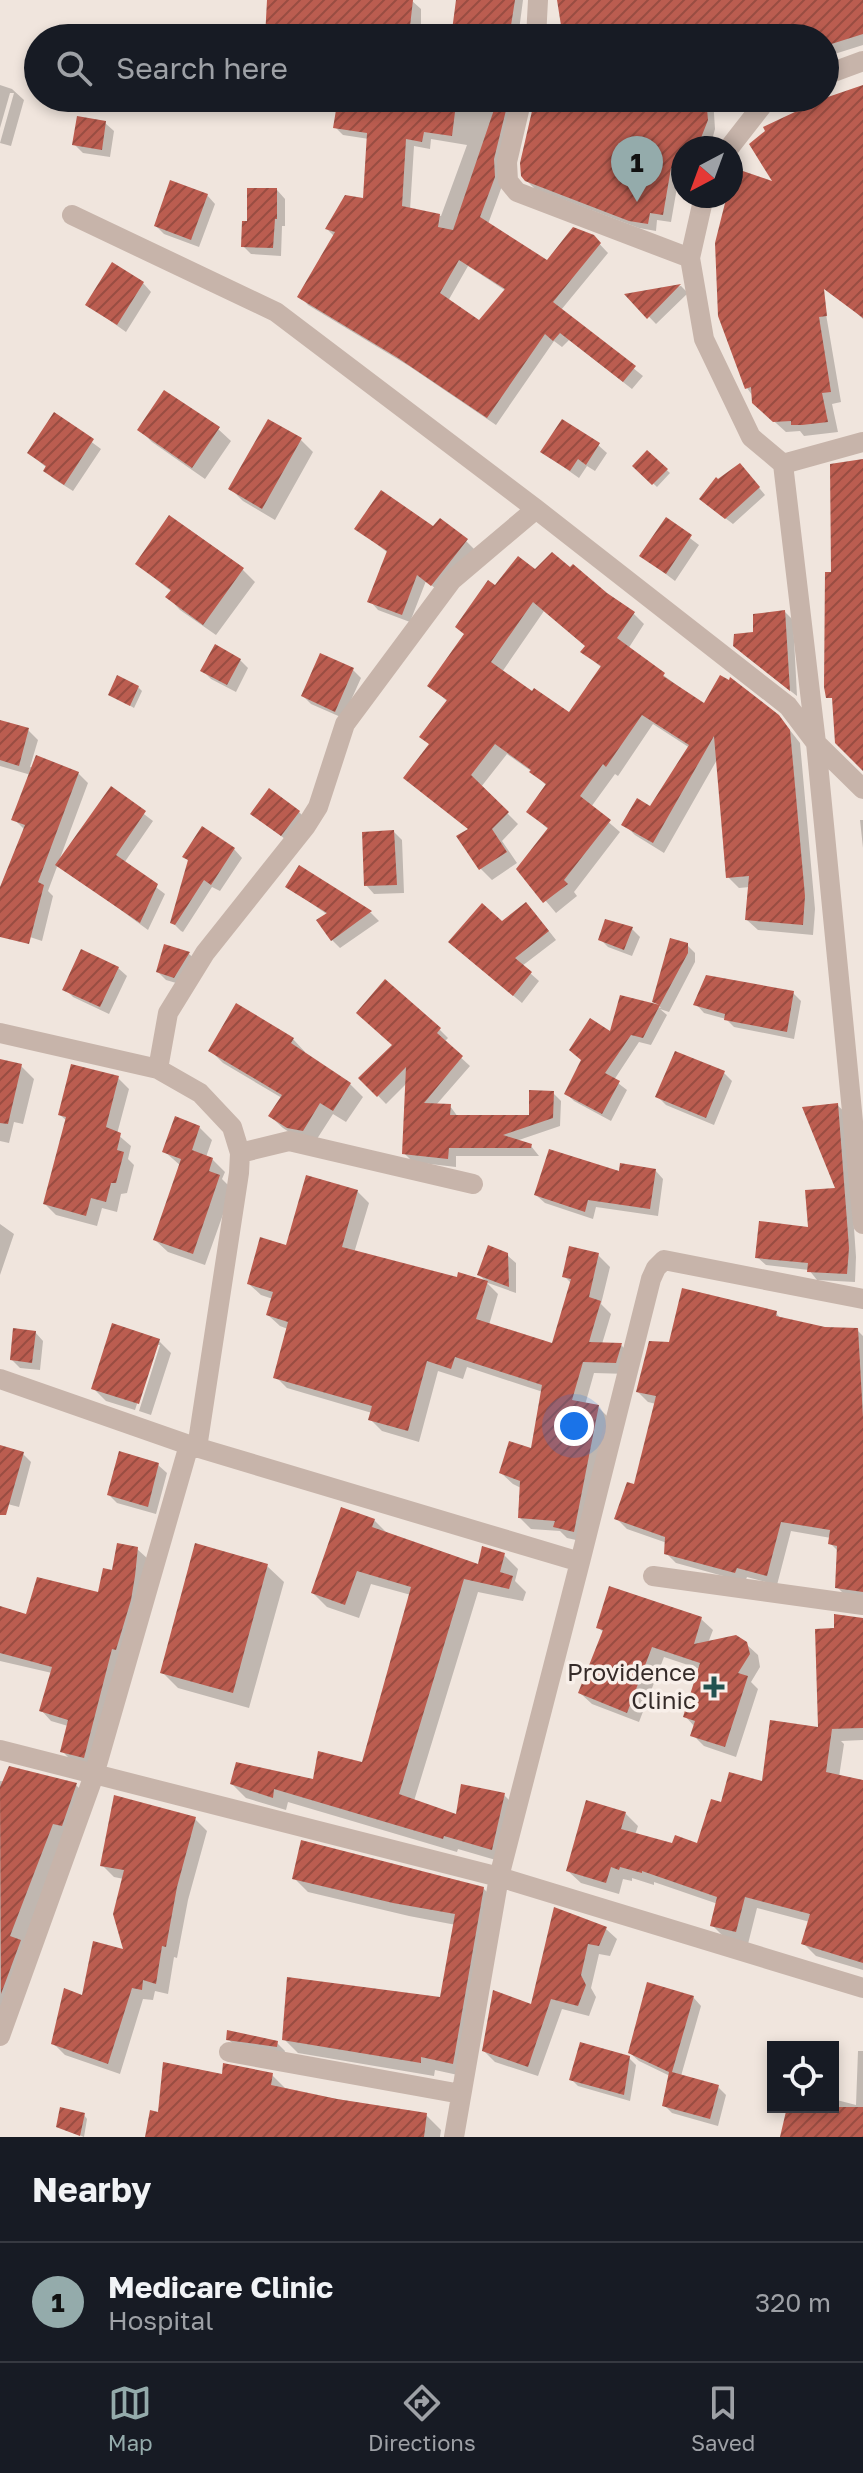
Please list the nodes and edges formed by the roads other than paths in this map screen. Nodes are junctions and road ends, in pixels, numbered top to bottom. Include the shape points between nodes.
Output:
1 (538, 0) edge
2 (537, 24) edge
3 (863, 61) edge
4 (839, 70) edge
5 (519, 112) edge
6 (757, 112) edge
7 (738, 136) edge
8 (701, 208) edge
9 (72, 215) dead end
10 (690, 258) junction
11 (863, 442) edge
12 (783, 464) junction
13 (536, 509) junction
14 (816, 743) junction
15 (863, 789) edge
16 (0, 1033) edge
17 (158, 1069) junction
18 (240, 1153) junction
19 (473, 1184) dead end
20 (863, 1224) edge
21 (863, 1299) edge
22 (0, 1379) edge
23 (193, 1446) junction
24 (580, 1562) junction
25 (653, 1576) dead end
26 (863, 1605) edge
27 (0, 1750) edge
28 (94, 1775) junction
29 (499, 1877) junction
30 (863, 1988) edge
31 (0, 2036) edge
32 (229, 2052) dead end
33 (461, 2094) junction
34 (454, 2137) edge

1 - 2 street
3 - 4 street
5 - 10 street via 507,162 508,181 517,192
6 - 7 street
8 - 10 street
9 - 13 street via 276,312
10 - 12 street via 704,339 751,437
11 - 12 street
12 - 14 street
13 - 14 street via 788,706
13 - 17 street via 452,580 345,724 318,807 205,953 168,1013
14 - 15 street
14 - 20 street
16 - 17 street
17 - 18 street via 200,1093 232,1127
18 - 19 street via 289,1141
18 - 23 street
21 - 24 street via 664,1260 651,1279
22 - 23 street
23 - 24 street
23 - 28 street
24 - 29 street
25 - 26 street
27 - 28 street
28 - 29 street
28 - 31 street
29 - 30 street
29 - 33 street
32 - 33 street
33 - 34 street

